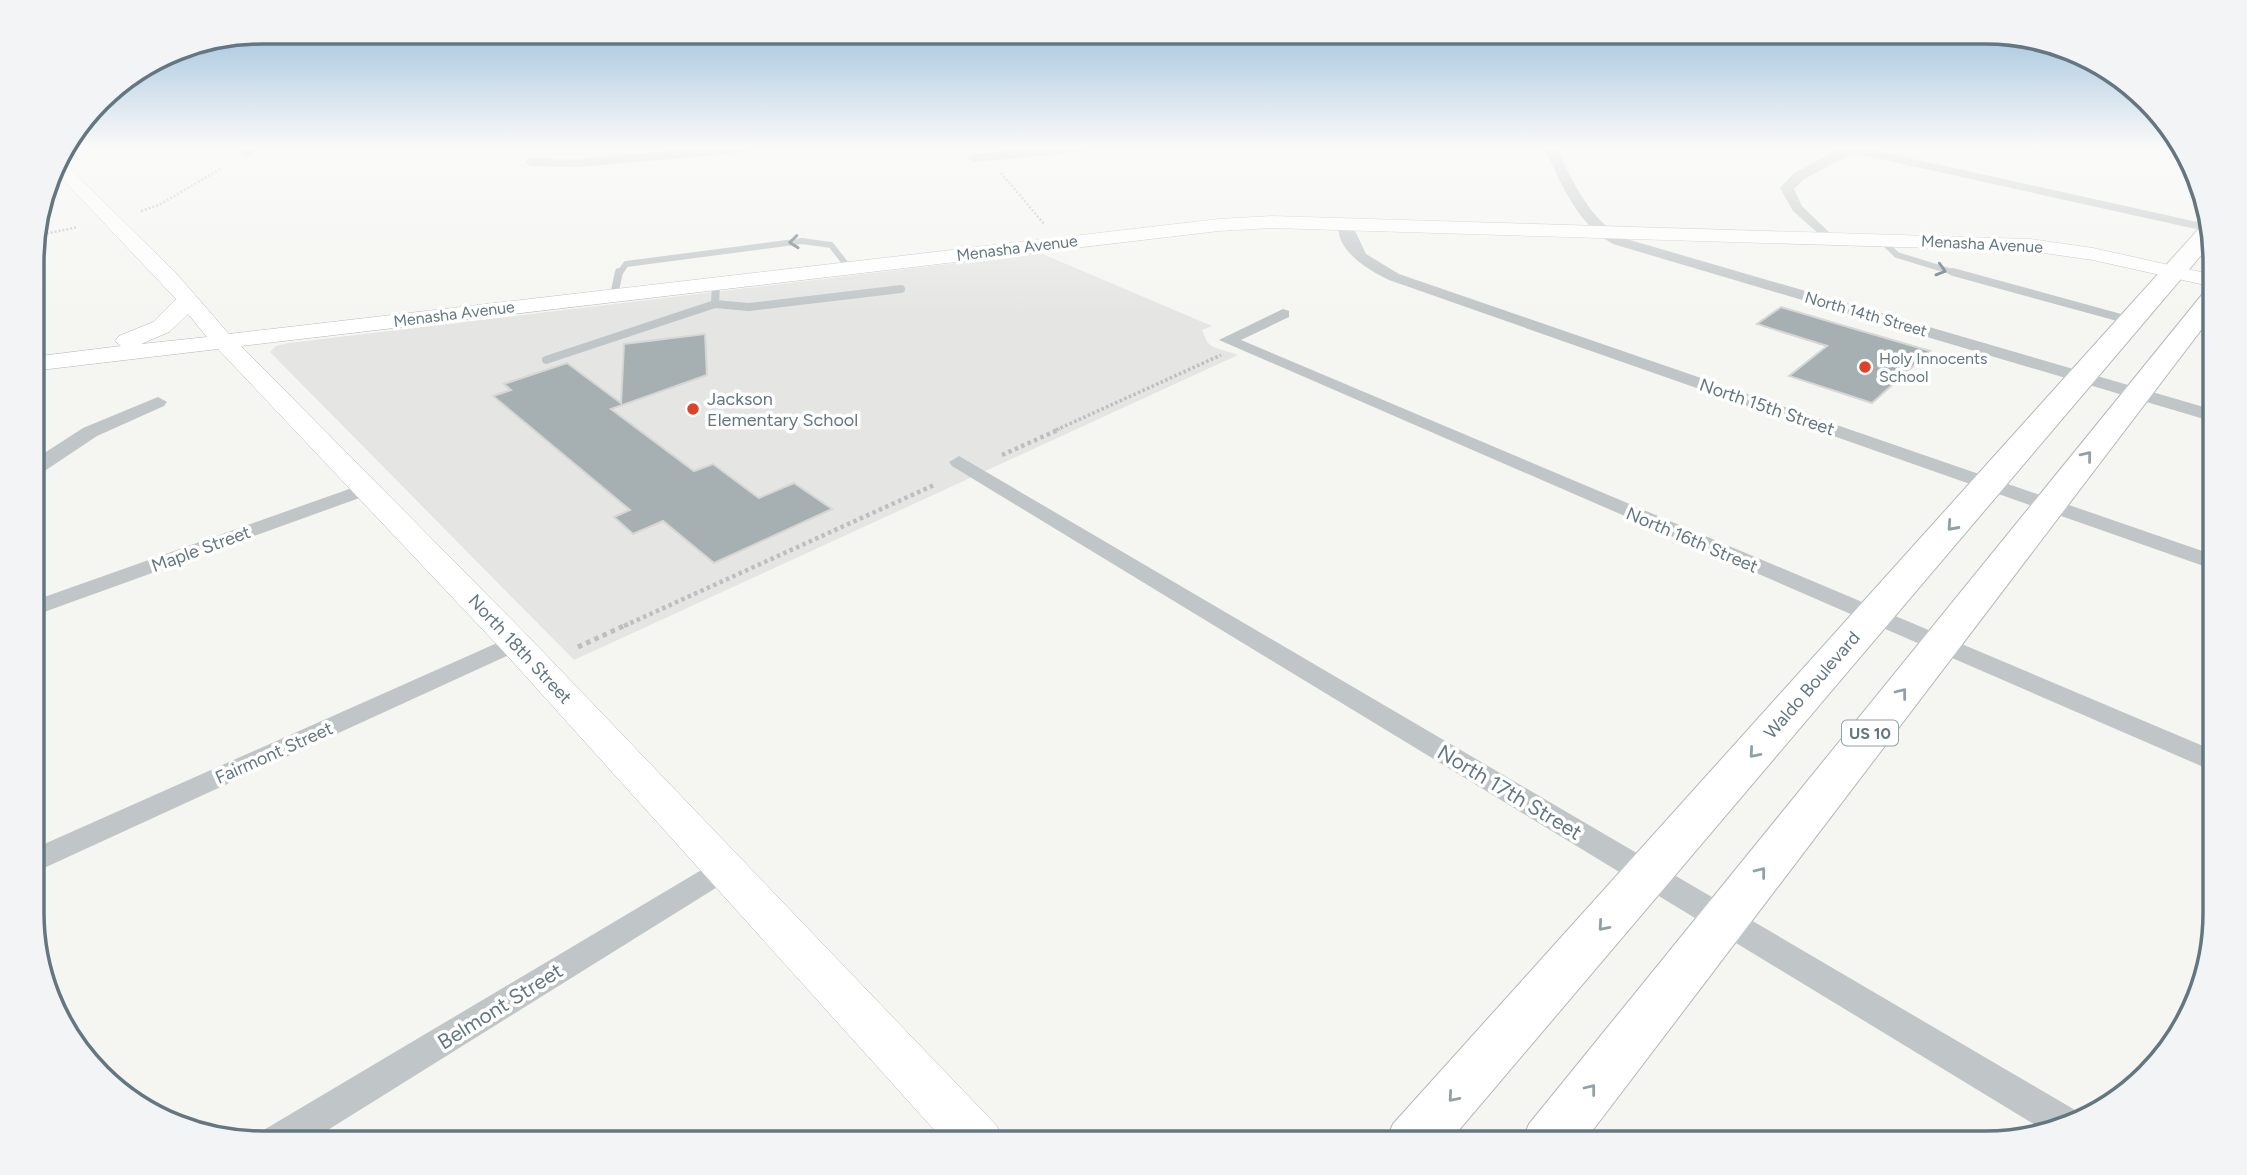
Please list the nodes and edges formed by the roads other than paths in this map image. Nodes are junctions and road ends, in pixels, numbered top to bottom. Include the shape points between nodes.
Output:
1 (96, 203) edge
2 (1579, 203) edge
3 (1795, 203) edge
4 (2095, 203) edge
5 (1345, 223) junction
6 (2200, 226) edge
7 (1600, 231) junction
8 (1828, 238) junction
9 (1881, 240) junction
10 (2202, 241) edge
11 (849, 268) junction
12 (2174, 272) junction
13 (2203, 279) edge
14 (901, 289) dead end
15 (716, 294) junction
16 (614, 295) junction
17 (186, 300) junction
18 (1283, 314) dead end
19 (2203, 314) edge
20 (2132, 321) junction
21 (223, 341) junction
22 (61, 360) junction
23 (546, 360) dead end
24 (44, 362) edge
25 (2082, 377) junction
26 (2137, 394) junction
27 (158, 402) dead end
28 (2203, 413) edge
29 (959, 462) dead end
30 (44, 463) edge
31 (1989, 485) junction
32 (369, 488) junction
33 (2048, 505) junction
34 (2203, 559) edge
35 (44, 605) edge
36 (1871, 617) junction
37 (515, 643) junction
38 (1939, 646) junction
39 (2203, 757) edge
40 (44, 857) edge
41 (725, 868) junction
42 (1648, 875) junction
43 (1723, 920) junction
44 (2058, 1119) edge
45 (295, 1131) edge
46 (968, 1131) edge
47 (1424, 1131) edge
48 (1558, 1131) edge

1 - 17 street, North 18th Street via 168,275
2 - 7 street
3 - 8 street
4 - 6 street
5 - 7 street, Menasha Avenue
5 - 11 street, Menasha Avenue via 1219,225
5 - 31 street, North 15th Street via 1355,253 1394,277
7 - 8 street, Menasha Avenue
7 - 25 street, North 14th Street via 1640,248
8 - 9 street, Menasha Avenue
9 - 12 street, Menasha Avenue via 2050,247
9 -> 20 lane via 1911,261
10 - 12 main road, Waldo Boulevard
11 - 15 street, Menasha Avenue
11 -> 16 lane via 836,247 825,240 802,241 626,264
12 - 13 street, Menasha Avenue
12 - 20 main road, Waldo Boulevard
14 - 15 lane via 749,307
15 - 16 street, Menasha Avenue
15 - 23 lane
16 - 21 street, Menasha Avenue
17 - 21 street, North 18th Street
17 - 22 street via 176,318 162,328
18 - 36 street, North 16th Street via 1227,340
19 - 26 main road, US 10
20 - 25 main road, Waldo Boulevard
21 - 22 street, Menasha Avenue
21 - 32 street, North 18th Street
22 - 24 street, Menasha Avenue
25 - 26 street, North 14th Street
25 - 31 main road, Waldo Boulevard
26 - 28 street, North 14th Street
33 -> 26 main road, US 10
27 - 30 street via 90,432
29 - 42 street, North 17th Street
31 - 33 street, North 15th Street
31 -> 36 main road, Waldo Boulevard
32 - 35 street, Maple Street
32 - 37 street, North 18th Street
33 - 34 street, North 15th Street
33 - 38 main road, US 10
36 - 38 street, North 16th Street
36 -> 42 main road, Waldo Boulevard
37 - 40 street, Fairmont Street
37 - 41 street, North 18th Street
38 - 39 street, North 16th Street
43 -> 38 main road, US 10
41 - 45 street, Belmont Street
41 - 46 street, North 18th Street
42 - 43 street, North 17th Street
42 -> 47 main road, Waldo Boulevard
43 - 44 street, North 17th Street
48 -> 43 main road, US 10

